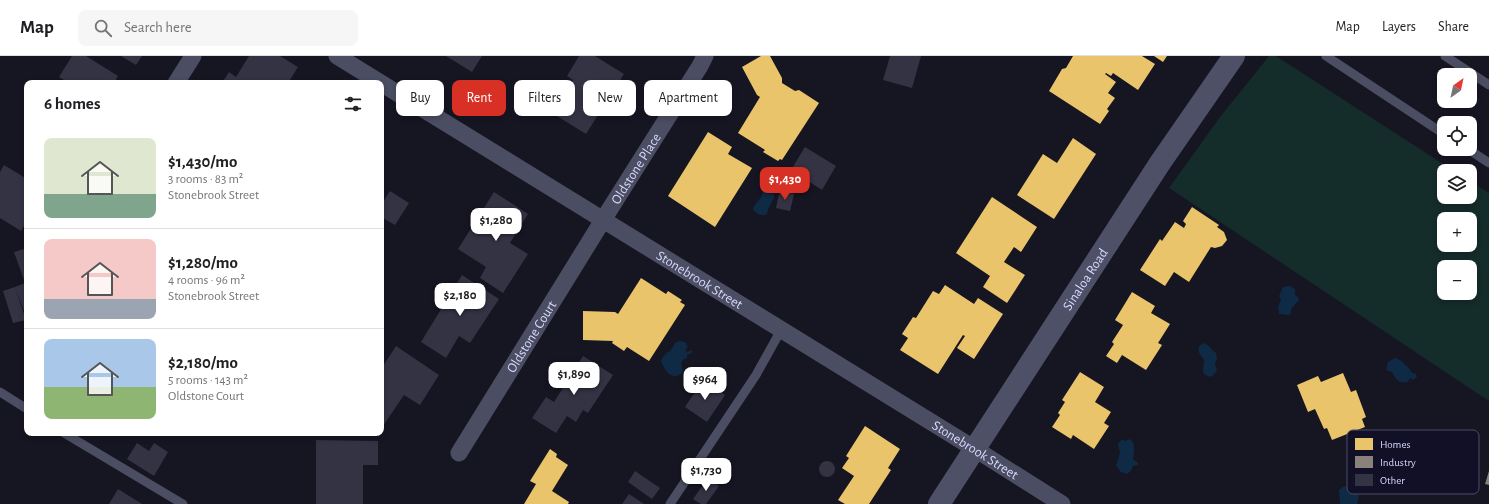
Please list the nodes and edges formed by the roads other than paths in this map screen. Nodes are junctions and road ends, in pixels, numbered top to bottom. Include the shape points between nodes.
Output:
1 (193, 56) edge
2 (338, 56) edge
3 (705, 56) edge
4 (1234, 56) edge
5 (1326, 56) edge
6 (1445, 56) edge
7 (178, 80) edge
8 (377, 80) edge
9 (384, 84) edge
10 (1489, 85) edge
11 (1437, 129) edge
12 (1477, 155) edge
13 (1489, 163) edge
14 (603, 220) junction
15 (782, 330) junction
16 (0, 392) edge
17 (24, 408) edge
18 (69, 436) edge
19 (975, 449) junction
20 (459, 453) dead end
21 (183, 504) edge
22 (670, 504) edge
23 (939, 504) edge
24 (1062, 504) edge

1 - 7 street
2 - 8 street, Stonebrook Street
3 - 14 street, Oldstone Place
4 - 19 street, Sinaloa Road via 1160,163
5 - 11 lane
6 - 10 lane
9 - 14 street, Stonebrook Street
12 - 13 lane
14 - 15 street, Stonebrook Street
14 - 20 street, Oldstone Court
15 - 19 street, Stonebrook Street
15 - 22 lane via 756,375
16 - 17 lane
18 - 21 lane
19 - 23 street, Sinaloa Road
19 - 24 street, Stonebrook Street

